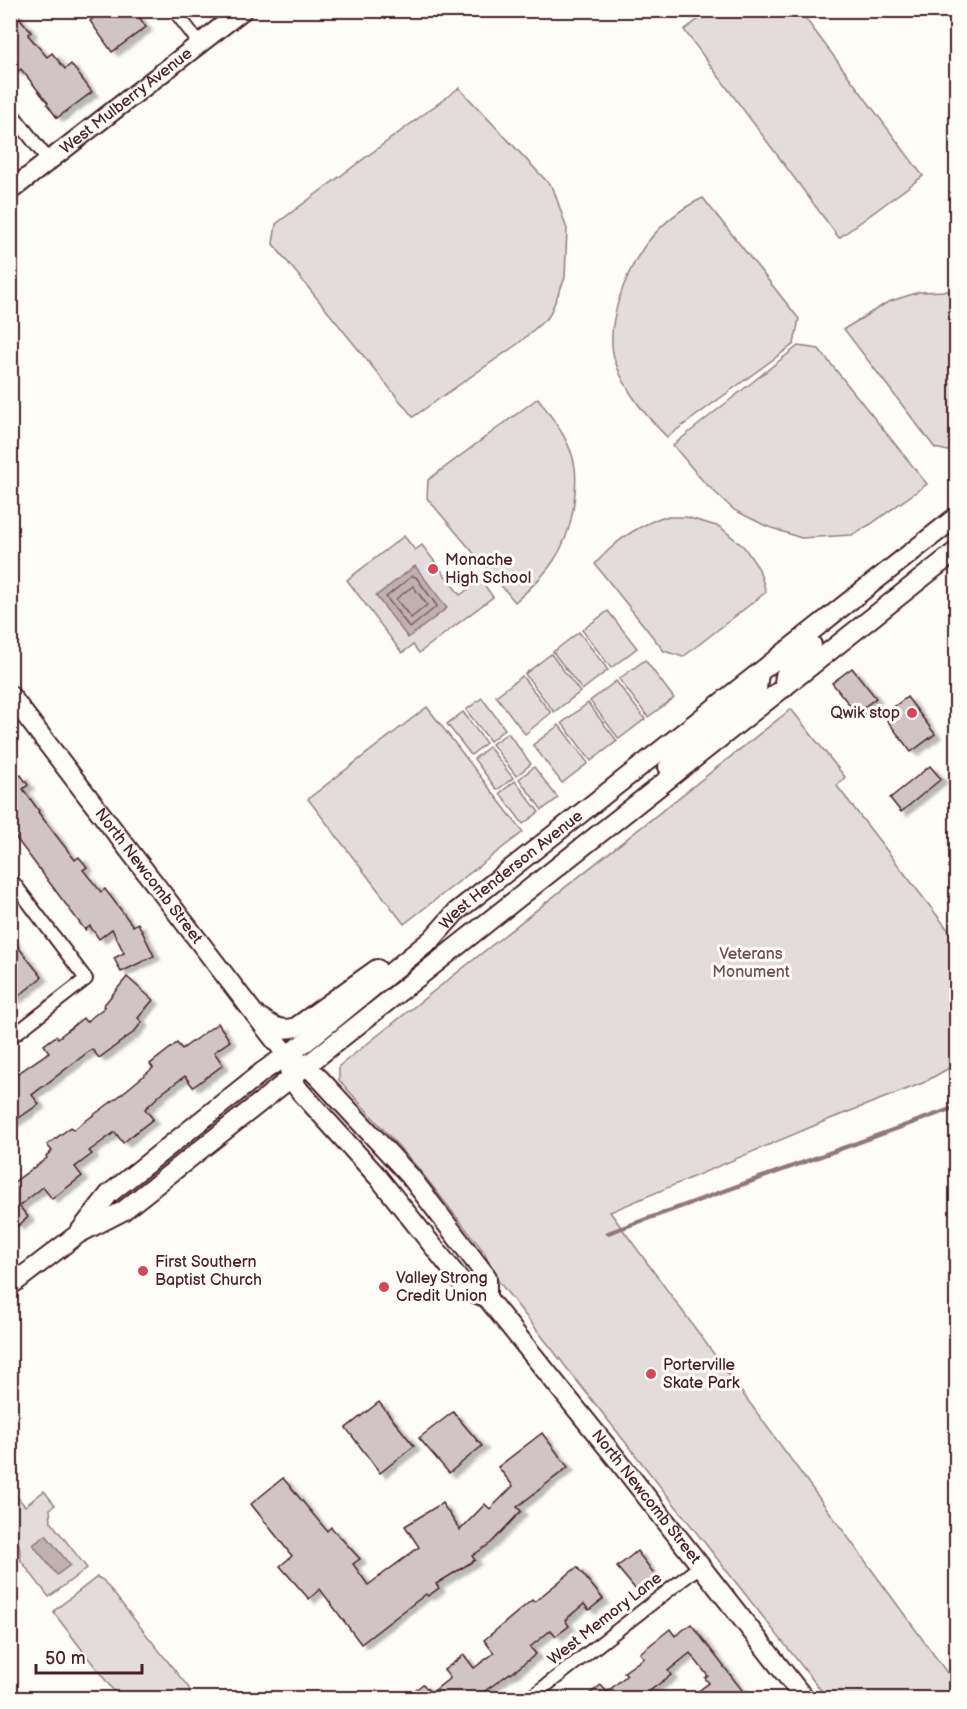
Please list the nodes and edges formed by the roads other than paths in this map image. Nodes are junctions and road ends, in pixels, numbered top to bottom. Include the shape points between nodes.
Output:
1 (174, 10) edge
2 (243, 10) edge
3 (200, 44) junction
4 (10, 111) edge
5 (49, 160) junction
6 (10, 191) edge
7 (957, 517) edge
8 (913, 551) junction
9 (957, 551) edge
10 (759, 673) junction
11 (784, 688) junction
12 (10, 695) edge
13 (654, 792) junction
14 (10, 878) edge
15 (456, 912) junction
16 (252, 1011) junction
17 (10, 1038) edge
18 (288, 1055) junction
19 (307, 1066) junction
20 (291, 1080) junction
21 (401, 1206) junction
22 (78, 1234) junction
23 (473, 1258) junction
24 (10, 1286) edge
25 (487, 1298) junction
26 (700, 1566) junction
27 (530, 1698) edge
28 (803, 1698) edge

1 - 3 street
2 - 3 main road, West Mulberry Avenue
3 - 5 main road, West Mulberry Avenue
4 - 5 street
5 - 6 main road, West Mulberry Avenue
7 - 8 main road, West Henderson Avenue
8 - 10 main road, West Henderson Avenue
8 - 11 main road via 905,570 788,667 783,677
9 - 11 main road, West Henderson Avenue
10 - 13 main road via 757,689 744,704 687,748 663,772
10 - 15 main road, West Henderson Avenue
11 - 13 main road, West Henderson Avenue
12 - 16 main road, North Newcomb Street
13 - 19 main road, West Henderson Avenue
14 - 17 street via 86,979
15 - 16 main road via 296,1027 281,1029
15 - 18 main road, West Henderson Avenue via 432,939
16 - 18 main road, North Newcomb Street
18 - 19 main road, North Newcomb Street
18 - 20 main road
18 - 22 main road, West Henderson Avenue via 109,1194
19 - 20 main road, West Henderson Avenue
19 - 23 main road, North Newcomb Street via 410,1176
20 - 21 main road, North Newcomb Street
20 - 22 main road, West Henderson Avenue via 123,1211
21 - 23 main road via 423,1215 448,1245
21 - 25 main road, North Newcomb Street via 468,1290
22 - 24 main road, West Henderson Avenue
23 - 25 main road, North Newcomb Street via 487,1277
25 - 26 main road, North Newcomb Street
26 - 27 street, West Memory Lane
26 - 28 main road, North Newcomb Street

